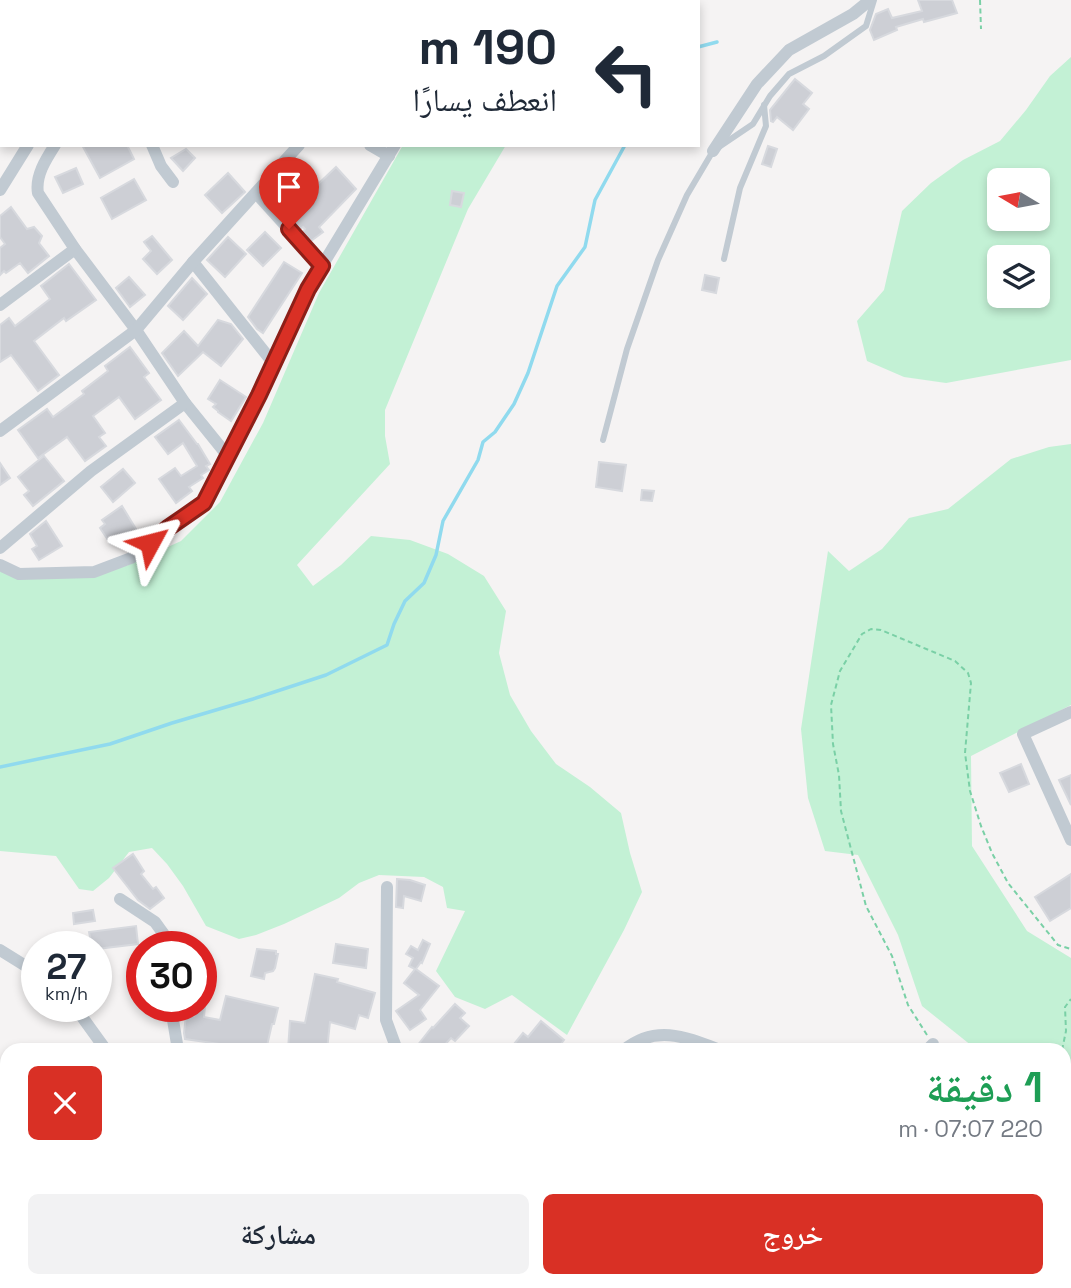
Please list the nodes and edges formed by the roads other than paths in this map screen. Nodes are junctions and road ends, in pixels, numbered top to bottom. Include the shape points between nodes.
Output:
1 (872, 0) edge
2 (764, 105) junction
3 (27, 147) edge
4 (54, 147) edge
5 (153, 147) edge
6 (297, 147) edge
7 (392, 150) edge
8 (713, 151) junction
9 (173, 182) dead end
10 (0, 190) edge
11 (257, 193) junction
12 (75, 249) junction
13 (724, 259) dead end
14 (193, 262) junction
15 (322, 266) junction
16 (0, 305) edge
17 (136, 330) junction
18 (274, 364) junction
19 (184, 404) junction
20 (0, 431) edge
21 (603, 440) dead end
22 (227, 455) junction
23 (0, 548) edge
24 (0, 565) edge
25 (1071, 712) edge
26 (1070, 838) edge
27 (387, 887) dead end
28 (120, 899) dead end
29 (161, 931) edge
30 (0, 950) edge
31 (21, 963) edge
32 (86, 1022) edge
33 (173, 1022) edge
34 (101, 1043) edge
35 (177, 1043) edge
36 (394, 1043) edge
37 (635, 1043) edge
38 (701, 1043) edge

1 - 2 lane via 866,26 789,74
1 - 8 street via 789,50 757,84
2 - 8 lane via 753,124
2 - 13 lane via 766,126 740,188
3 - 10 street
4 - 12 street via 37,190
5 - 9 street
6 - 11 street
7 - 15 street
8 - 21 lane via 658,260 627,349
11 - 14 street
11 - 15 street
12 - 16 street
12 - 17 street
14 - 17 street
14 - 18 street
15 - 18 street
17 - 19 street
17 - 20 street
18 - 22 street
19 - 22 street
19 - 23 street via 91,471
22 - 24 street via 204,503 131,558 81,573 19,574
25 - 26 street via 1023,734
27 - 36 street via 386,1020
28 - 29 street
30 - 31 street
32 - 34 street
33 - 35 street
37 - 38 street via 667,1035

